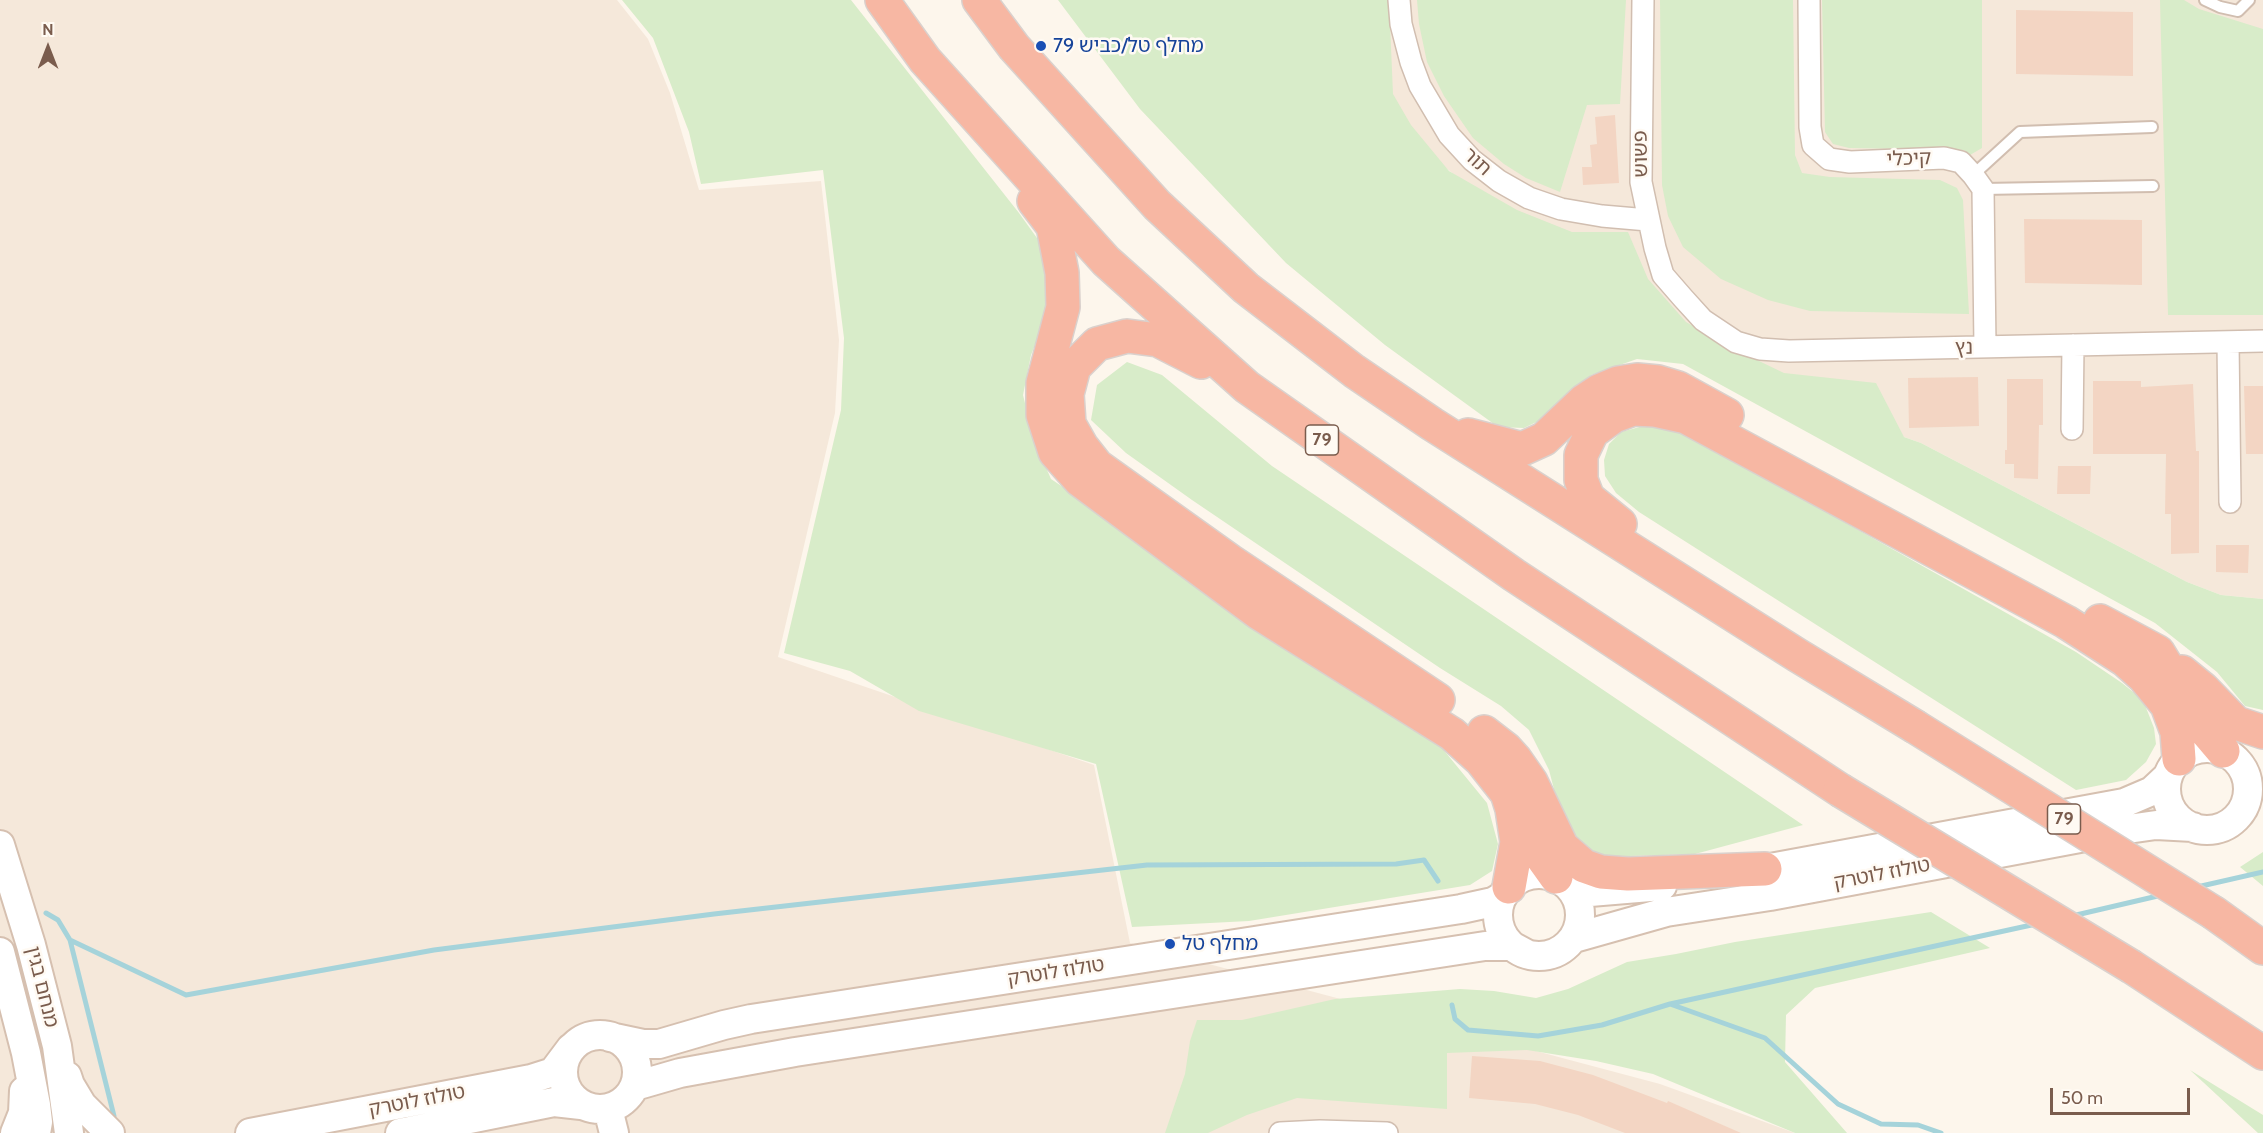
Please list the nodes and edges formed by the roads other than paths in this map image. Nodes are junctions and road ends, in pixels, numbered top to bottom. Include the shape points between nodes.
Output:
1 (882, 0) edge
2 (980, 0) edge
3 (1398, 0) edge
4 (1643, 0) edge
5 (1809, 0) edge
6 (2205, 0) edge
7 (2249, 0) edge
8 (968, 109) junction
9 (2152, 128) dead end
10 (1978, 182) junction
11 (2153, 186) dead end
12 (1648, 220) junction
13 (1683, 298) joint
14 (2263, 341) edge
15 (2228, 342) junction
16 (2073, 345) junction
17 (1985, 347) junction
18 (1247, 387) junction
19 (1432, 424) junction
20 (2072, 429) dead end
21 (2230, 502) dead end
22 (2158, 652) junction
23 (1797, 655) junction
24 (1484, 732) junction
25 (2263, 732) edge
26 (2226, 753) junction
27 (2263, 753) edge
28 (2174, 767) junction
29 (2252, 805) edge
30 (2193, 827) junction
31 (0, 845) edge
32 (1765, 869) junction
33 (1561, 881) junction
34 (1506, 892) junction
35 (1574, 938) junction
36 (2263, 948) edge
37 (0, 952) edge
38 (1525, 953) junction
39 (610, 1036) junction
40 (57, 1046) junction
41 (571, 1048) junction
42 (26, 1053) junction
43 (2263, 1053) edge
44 (635, 1086) junction
45 (601, 1116) edge
46 (15, 1133) edge
47 (36, 1133) edge
48 (69, 1133) edge
49 (110, 1133) edge
50 (250, 1133) edge
51 (400, 1133) edge
52 (1280, 1133) edge
53 (1387, 1133) edge

1 - 8 highway, 79 via 925,60
2 - 19 highway, 79 via 1014,47 1173,220 1246,288 1354,371
3 - 12 street, תור via 1401,24 1420,86 1449,135 1472,160 1509,187 1561,209
4 - 12 street, פשוש via 1640,159
5 - 10 street, קיכלי via 1813,146 1829,159 1850,162 1944,158 1961,162
6 - 7 lane via 2238,10
8 - 18 highway, 79 via 1106,261
8 - 34 highway via 1053,226 1062,273 1063,307 1043,383 1043,415 1055,452 1080,480 1259,613 1452,734 1481,760 1507,794 1512,809 1517,842
9 - 10 lane via 2020,132
10 - 11 lane
10 - 17 street
12 - 13 street, פשוש via 1664,275
13 - 17 street, נץ via 1703,320 1736,342 1760,350
14 - 15 street, נץ
15 - 16 street, נץ
15 - 21 street
16 - 17 street, נץ
16 - 20 street
18 - 24 highway via 1158,339 1127,336 1097,345 1074,368 1068,394 1069,424 1097,466
18 - 43 highway, 79, bridge via 1514,574 1840,790 2132,967
19 - 22 highway via 1522,449 1544,439 1584,401 1618,383 1637,380 1678,388
19 - 23 highway, 79
22 - 25 highway via 2236,723
22 - 26 highway via 2206,731
23 - 28 highway via 1588,498 1581,480 1581,456 1592,432 1614,416 1633,409 1686,417 2066,622 2124,660 2158,692 2173,719 2178,741
23 - 36 highway, 79, bridge via 2214,913
24 - 32 highway via 1515,759 1531,782 1562,847 1584,866 1628,874
24 - 33 highway via 1512,765 1541,856
26 - 27 main road
26 - 28 main road via 2200,748
26 - 29 main road via 2238,761 2247,780 2246,802
28 - 30 main road via 2166,788 2168,801 2173,812
28 - 32 main road, טולוז לוטרק via 2152,791 2124,803
29 - 30 main road via 2220,828
30 - 35 main road, טולוז לוטרק via 2156,825 2128,829 1666,912
31 - 40 main road, מנחם בגין via 32,945
32 - 33 main road, טולוז לוטרק via 1610,892 1590,892
33 - 34 main road via 1543,874 1531,875 1519,879
33 - 35 main road via 1575,894 1579,904 1581,916
34 - 38 main road via 1499,916 1504,936
34 - 39 main road, טולוז לוטרק via 1493,902 1461,909 751,1019 659,1044
35 - 38 main road via 1552,954
37 - 42 main road, מנחם בגין
38 - 44 main road, טולוז לוטרק via 1512,946 1485,946 795,1052 680,1073
39 - 41 main road via 589,1036
39 - 44 main road via 622,1042 633,1056
40 - 48 main road, מנחם בגין
40 - 49 main road via 69,1085 82,1105
41 - 45 main road via 565,1057 566,1089 572,1098
41 - 50 main road, טולוז לוטרק via 553,1072 531,1080
42 - 46 main road via 23,1113
42 - 47 main road, מנחם בגין via 36,1105
44 - 45 main road via 620,1104
45 - 51 main road, טולוז לוטרק via 554,1102
52 - 53 street

